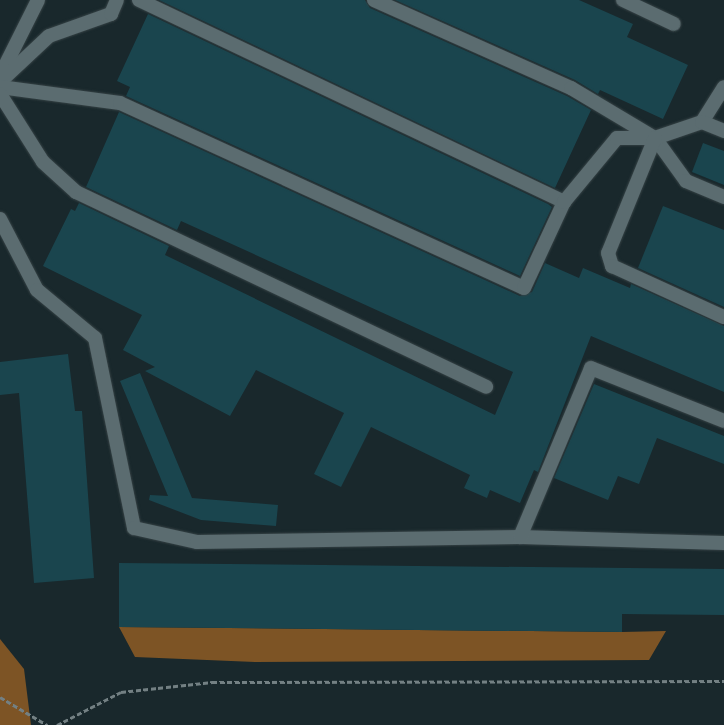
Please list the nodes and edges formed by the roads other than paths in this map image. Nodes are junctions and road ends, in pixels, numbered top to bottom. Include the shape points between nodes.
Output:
1 (38, 0) edge
2 (117, 0) edge
3 (139, 0) edge
4 (374, 0) edge
5 (624, 0) edge
6 (674, 24) dead end
7 (0, 76) edge
8 (0, 82) edge
9 (0, 87) edge
10 (724, 87) edge
11 (0, 94) edge
12 (702, 122) junction
13 (724, 131) edge
14 (655, 138) junction
15 (724, 197) edge
16 (564, 202) junction
17 (0, 219) edge
18 (724, 317) edge
19 (486, 387) dead end
20 (724, 421) edge
21 (520, 537) junction
22 (724, 543) edge

1 - 7 lane
2 - 8 lane via 111,14 49,36
3 - 16 lane
4 - 14 lane via 571,88
5 - 6 lane
9 - 16 lane via 120,103 524,288
10 - 12 lane
11 - 19 lane via 43,162 76,192
12 - 13 lane
12 - 14 lane
14 - 15 lane via 686,181
14 - 16 lane via 617,138
14 - 18 lane via 608,253 612,266
17 - 21 lane via 37,290 95,338 134,528 197,542
20 - 21 lane via 591,368
21 - 22 lane

